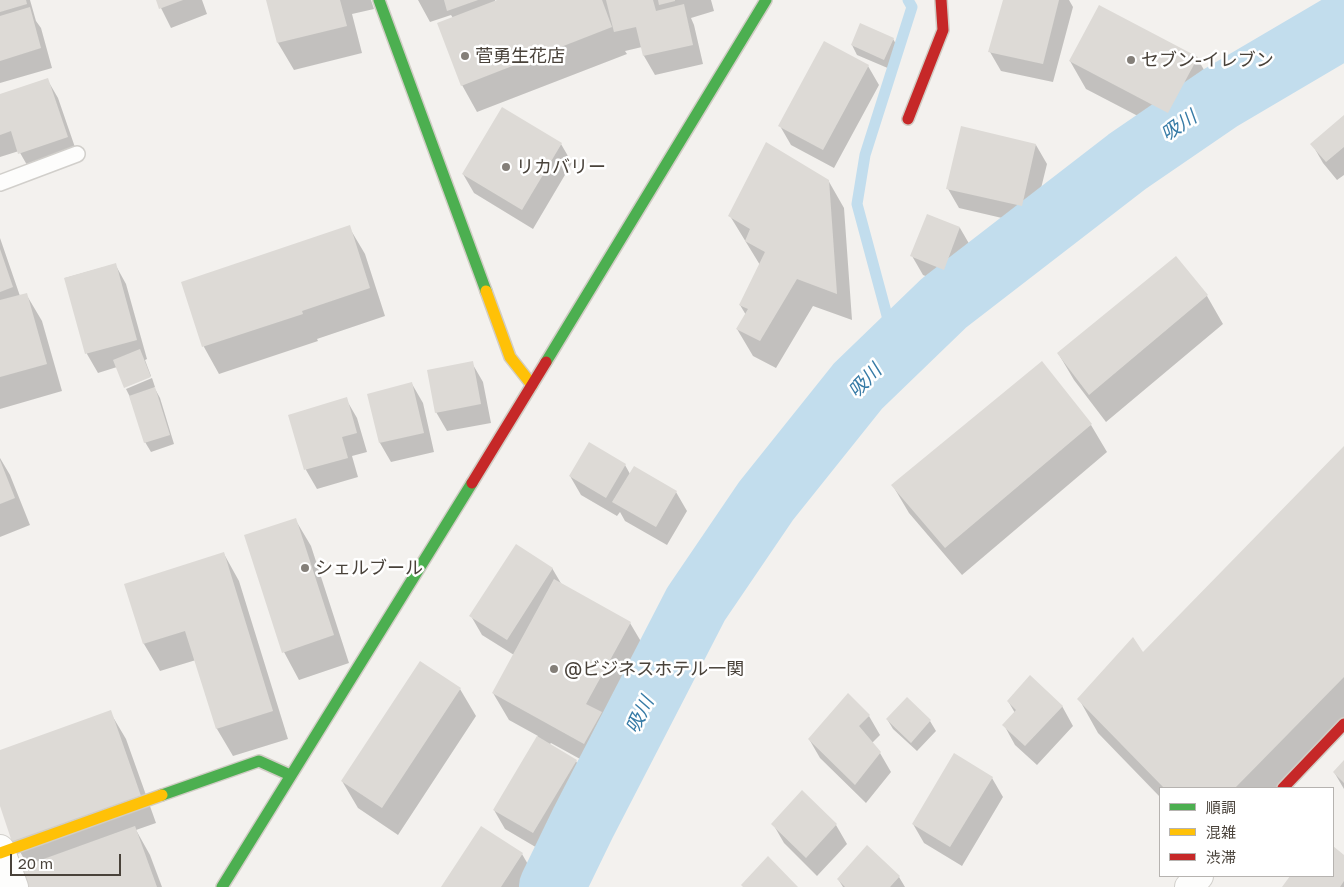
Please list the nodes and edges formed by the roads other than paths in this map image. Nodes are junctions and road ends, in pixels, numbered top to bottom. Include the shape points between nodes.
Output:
1 (379, 0) edge
2 (766, 0) edge
3 (941, 0) edge
4 (908, 119) dead end
5 (77, 154) dead end
6 (0, 183) edge
7 (532, 384) junction
8 (1344, 724) edge
9 (290, 775) junction
10 (1284, 787) edge
11 (0, 851) edge
12 (1198, 877) edge
13 (14, 887) edge
14 (222, 887) edge
15 (1189, 887) edge

1 - 7 street via 510,357
2 - 7 street
3 - 4 street via 943,30
5 - 6 lane
7 - 9 street
8 - 10 street
9 - 11 street via 259,762
9 - 14 street
11 - 13 street
12 - 15 street

